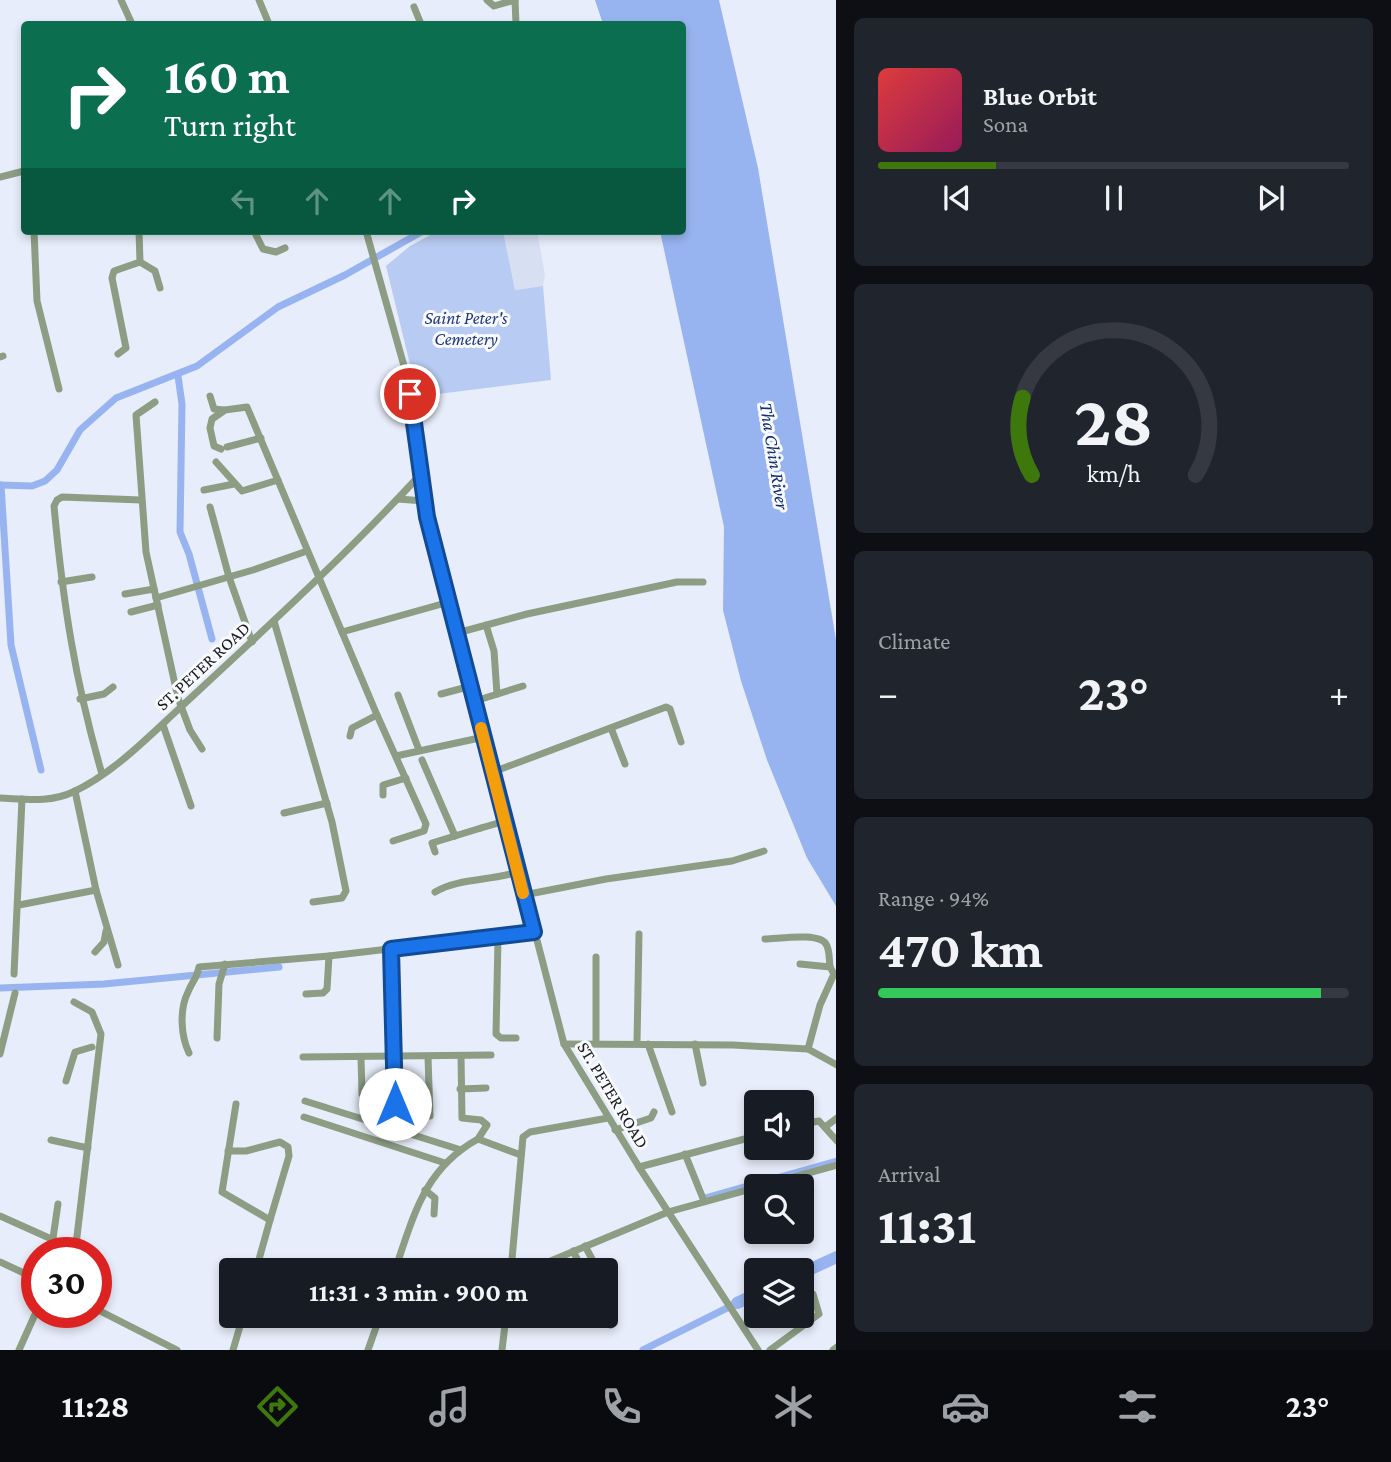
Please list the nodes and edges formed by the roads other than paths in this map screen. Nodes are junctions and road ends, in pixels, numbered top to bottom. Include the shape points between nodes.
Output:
1 (121, 0) edge
2 (258, 0) edge
3 (487, 0) edge
4 (515, 0) edge
5 (414, 7) dead end
6 (131, 21) edge
7 (268, 21) edge
8 (420, 21) edge
9 (516, 21) edge
10 (21, 172) edge
11 (0, 177) edge
12 (34, 235) edge
13 (139, 235) edge
14 (256, 235) edge
15 (367, 235) edge
16 (285, 248) dead end
17 (140, 262) junction
18 (160, 288) dead end
19 (118, 354) dead end
20 (59, 389) dead end
21 (210, 396) dead end
22 (155, 402) dead end
23 (225, 411) junction
24 (261, 438) junction
25 (216, 462) dead end
26 (419, 476) junction
27 (278, 480) junction
28 (233, 484) junction
29 (204, 490) dead end
30 (398, 499) junction
31 (141, 500) junction
32 (424, 501) junction
33 (210, 507) dead end
34 (307, 551) junction
35 (92, 577) dead end
36 (229, 577) junction
37 (320, 580) junction
38 (61, 582) junction
39 (703, 582) dead end
40 (154, 589) junction
41 (125, 594) dead end
42 (157, 602) junction
43 (449, 602) junction
44 (131, 612) dead end
45 (274, 621) junction
46 (486, 625) junction
47 (342, 632) junction
48 (457, 633) junction
49 (252, 642) junction
50 (471, 686) junction
51 (523, 686) dead end
52 (113, 687) dead end
53 (441, 694) dead end
54 (497, 694) junction
55 (398, 695) dead end
56 (80, 699) junction
57 (474, 701) junction
58 (181, 706) junction
59 (377, 715) junction
60 (163, 725) junction
61 (611, 728) junction
62 (350, 736) dead end
63 (484, 737) junction
64 (681, 742) dead end
65 (202, 749) dead end
66 (419, 750) junction
67 (396, 756) junction
68 (422, 760) dead end
69 (625, 764) dead end
70 (493, 772) junction
71 (102, 774) junction
72 (406, 778) junction
73 (75, 791) junction
74 (383, 795) dead end
75 (0, 798) edge
76 (22, 799) junction
77 (327, 803) junction
78 (191, 806) dead end
79 (284, 813) dead end
80 (505, 821) junction
81 (455, 836) junction
82 (393, 841) dead end
83 (764, 851) dead end
84 (435, 852) dead end
85 (518, 872) junction
86 (96, 890) junction
87 (435, 892) dead end
88 (524, 895) junction
89 (313, 902) dead end
90 (19, 905) junction
91 (107, 930) junction
92 (534, 932) junction
93 (639, 934) dead end
94 (498, 939) junction
95 (765, 939) dead end
96 (391, 949) junction
97 (95, 953) dead end
98 (329, 956) junction
99 (597, 957) dead end
100 (800, 964) dead end
101 (118, 965) dead end
102 (224, 966) junction
103 (830, 967) junction
104 (14, 974) dead end
105 (15, 993) dead end
106 (306, 994) dead end
107 (74, 1002) dead end
108 (217, 1038) dead end
109 (516, 1038) dead end
110 (596, 1042) junction
111 (637, 1043) junction
112 (564, 1044) junction
113 (648, 1044) junction
114 (695, 1044) junction
115 (96, 1048) junction
116 (808, 1049) junction
117 (189, 1053) dead end
118 (0, 1054) edge
119 (491, 1055) dead end
120 (460, 1056) junction
121 (303, 1057) dead end
122 (394, 1057) junction
123 (428, 1057) junction
124 (361, 1058) junction
125 (836, 1065) edge
126 (66, 1081) dead end
127 (703, 1083) dead end
128 (486, 1088) dead end
129 (460, 1089) junction
130 (362, 1094) dead end
131 (305, 1101) dead end
132 (236, 1104) dead end
133 (395, 1104) dead end
134 (654, 1112) dead end
135 (672, 1112) dead end
136 (430, 1116) dead end
137 (304, 1117) dead end
138 (608, 1118) junction
139 (836, 1118) edge
140 (814, 1122) edge
141 (825, 1127) junction
142 (615, 1130) junction
143 (478, 1139) junction
144 (744, 1139) edge
145 (51, 1140) dead end
146 (836, 1141) edge
147 (88, 1149) junction
148 (458, 1149) junction
149 (228, 1151) junction
150 (685, 1154) junction
151 (521, 1155) junction
152 (445, 1163) junction
153 (836, 1165) edge
154 (639, 1167) junction
155 (425, 1190) junction
156 (704, 1200) junction
157 (58, 1204) dead end
158 (668, 1212) junction
159 (434, 1214) dead end
160 (0, 1216) edge
161 (270, 1220) junction
162 (51, 1237) edge
163 (53, 1237) edge
164 (77, 1237) edge
165 (585, 1246) junction
166 (573, 1251) junction
167 (259, 1258) edge
168 (400, 1258) edge
169 (512, 1258) edge
170 (557, 1258) edge
171 (577, 1258) edge
172 (592, 1258) edge
173 (0, 1262) edge
174 (21, 1272) edge
175 (814, 1297) edge
176 (112, 1317) edge
177 (814, 1318) edge
178 (29, 1328) edge
179 (239, 1328) edge
180 (376, 1328) edge
181 (505, 1328) edge
182 (800, 1328) edge
183 (19, 1350) edge
184 (176, 1350) edge
185 (233, 1350) edge
186 (368, 1350) edge
187 (502, 1350) edge
188 (758, 1350) edge
189 (770, 1350) edge

1 - 6 street
2 - 7 street
3 - 4 street via 494,6
4 - 9 street
5 - 8 street
10 - 11 street
12 - 20 street via 37,301
13 - 17 street
14 - 16 street via 263,249 276,252
15 - 26 street via 410,394
17 - 18 street via 155,271
17 - 19 street via 113,274 111,287 125,348
21 - 23 street via 214,409
22 - 31 street via 136,415
23 - 24 street via 247,407
23 - 24 street via 215,416 210,428 214,446 224,448
24 - 27 street
25 - 28 street
26 - 30 street, ST. PETER ROAD
26 - 32 street, ST. PETER ROAD
27 - 28 street via 248,491
27 - 34 street
28 - 29 street
30 - 32 street
30 - 37 street, ST. PETER ROAD
31 - 38 street via 57,500
31 - 40 street
32 - 43 street, ST. PETER ROAD
33 - 36 street
34 - 36 street
34 - 37 street
35 - 38 street
36 - 42 street
36 - 49 street
37 - 45 street, ST. PETER ROAD
37 - 47 street
38 - 56 street
39 - 46 street via 677,582
40 - 41 street
40 - 42 street
42 - 44 street
42 - 58 street
43 - 47 street
43 - 48 street, ST. PETER ROAD
45 - 49 street, ST. PETER ROAD
45 - 77 street
46 - 48 street
46 - 54 street via 494,651
47 - 59 street
48 - 50 street, ST. PETER ROAD
49 - 58 street, ST. PETER ROAD
50 - 53 street
50 - 57 street, ST. PETER ROAD
51 - 54 street
52 - 56 street via 104,694
54 - 57 street
55 - 66 street
56 - 71 street
57 - 63 street, ST. PETER ROAD
58 - 60 street, ST. PETER ROAD
58 - 65 street
59 - 62 street via 352,728
59 - 67 street
60 - 71 street, ST. PETER ROAD
60 - 78 street
61 - 64 street via 666,707
61 - 69 street
61 - 70 street
63 - 66 street
63 - 70 street, ST. PETER ROAD
66 - 67 street
67 - 72 street
68 - 81 street
70 - 80 street, ST. PETER ROAD
71 - 73 street, ST. PETER ROAD
72 - 74 street via 381,786
72 - 82 street via 427,827
73 - 76 street, ST. PETER ROAD via 52,799
73 - 86 street
75 - 76 street, ST. PETER ROAD
76 - 90 street
77 - 79 street
77 - 89 street via 346,891 342,898
80 - 81 street
80 - 85 street, ST. PETER ROAD
81 - 84 street via 432,843
83 - 88 street via 732,861
85 - 87 street via 450,884
85 - 88 street, ST. PETER ROAD
86 - 90 street
86 - 91 street
88 - 92 street, ST. PETER ROAD
90 - 104 street
91 - 97 street
91 - 101 street
92 - 94 street
92 - 112 street, ST. PETER ROAD
93 - 111 street
94 - 96 street
94 - 109 street via 496,1034
95 - 103 street via 821,939 828,946
96 - 98 street
96 - 122 street
98 - 102 street
98 - 106 street via 327,989
99 - 110 street
100 - 103 street
102 - 108 street
102 - 117 street via 199,967 186,995 182,1032
103 - 116 street via 833,977
105 - 118 street
107 - 115 street via 92,1012 99,1026
110 - 111 street
110 - 112 street
111 - 113 street
112 - 138 street, ST. PETER ROAD
113 - 114 street
113 - 135 street
114 - 116 street
114 - 127 street
115 - 126 street via 75,1052
115 - 147 street
116 - 125 street
119 - 120 street
120 - 123 street
120 - 129 street
121 - 124 street
122 - 123 street
122 - 124 street
122 - 133 street
123 - 136 street
124 - 130 street
128 - 129 street
129 - 143 street via 462,1118 487,1125
131 - 148 street
132 - 149 street
134 - 142 street via 651,1118
137 - 152 street
138 - 142 street, ST. PETER ROAD
138 - 151 street via 530,1132 523,1137
139 - 141 street
140 - 141 street
141 - 146 street
142 - 154 street, ST. PETER ROAD
143 - 148 street
143 - 151 street
144 - 150 street
145 - 147 street
147 - 164 street
148 - 152 street
149 - 161 street via 223,1195
149 - 161 street via 280,1142 288,1147
150 - 154 street
150 - 156 street
151 - 169 street
152 - 155 street
153 - 156 street
154 - 158 street, ST. PETER ROAD
155 - 159 street via 435,1198
155 - 168 street
156 - 158 street
157 - 163 street
158 - 165 street
158 - 188 street, ST. PETER ROAD
160 - 162 street
161 - 167 street
165 - 166 street
165 - 172 street
166 - 170 street
166 - 171 street
173 - 174 street
175 - 177 street via 819,1314
176 - 184 street
178 - 183 street
179 - 185 street
180 - 186 street
181 - 187 street
182 - 189 street

